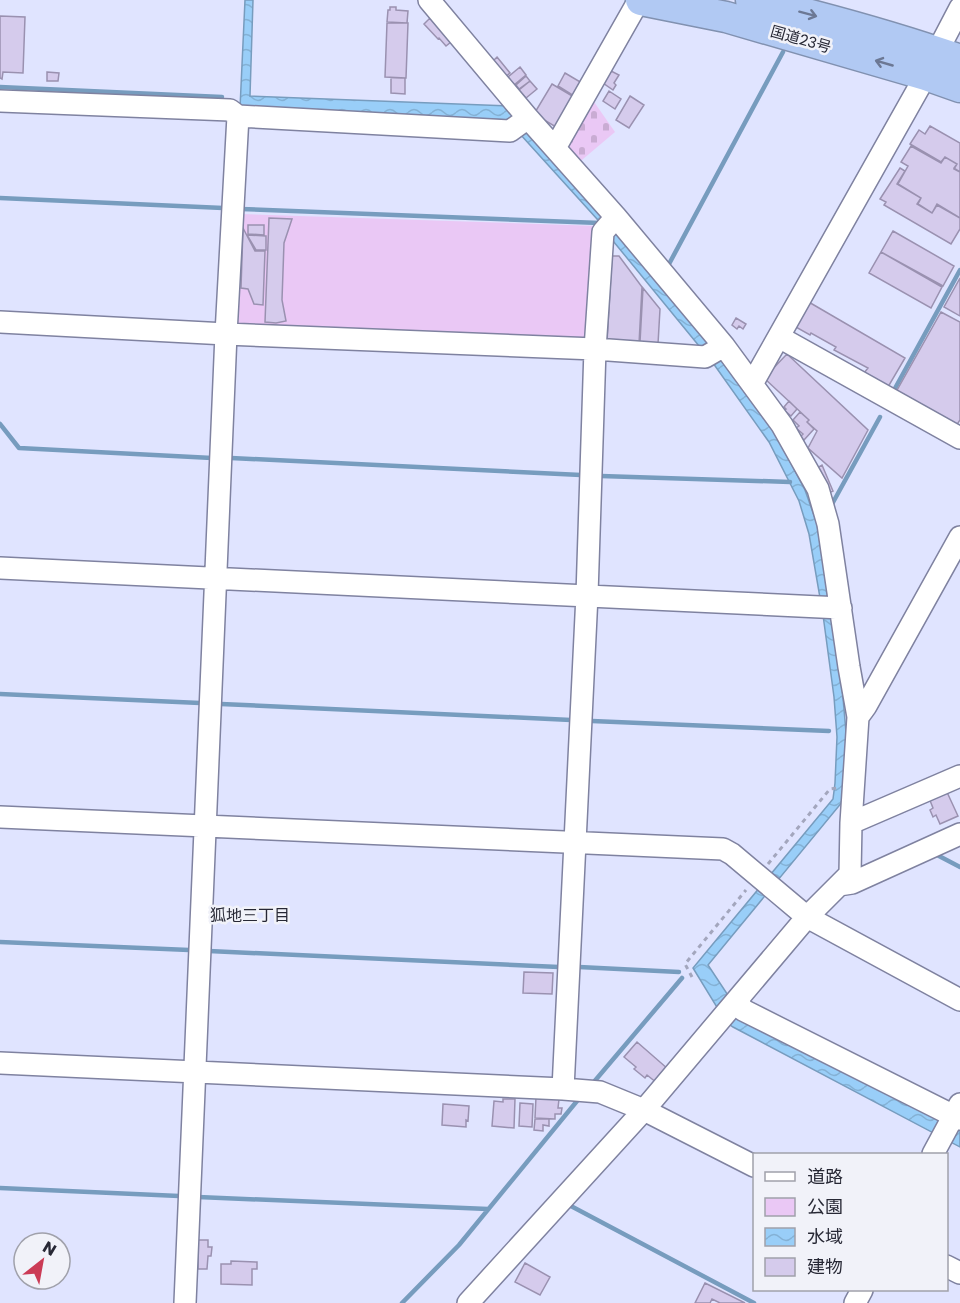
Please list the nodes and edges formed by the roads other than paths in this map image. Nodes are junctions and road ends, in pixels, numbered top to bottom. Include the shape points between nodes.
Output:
1 (429, 0) edge
2 (640, 0) edge
3 (751, 0) edge
4 (960, 8) edge
5 (941, 62) edge
6 (960, 87) edge
7 (0, 100) edge
8 (238, 116) junction
9 (528, 118) junction
10 (555, 148) junction
11 (610, 225) junction
12 (0, 322) edge
13 (226, 334) junction
14 (779, 337) junction
15 (724, 346) junction
16 (595, 349) junction
17 (752, 384) junction
18 (960, 438) edge
19 (960, 537) edge
20 (0, 568) edge
21 (215, 578) junction
22 (587, 595) junction
23 (841, 608) junction
24 (858, 717) junction
25 (960, 776) edge
26 (0, 817) edge
27 (851, 824) junction
28 (204, 827) junction
29 (960, 834) edge
30 (576, 843) junction
31 (837, 886) junction
32 (807, 917) junction
33 (737, 1000) junction
34 (960, 1000) edge
35 (0, 1063) edge
36 (195, 1072) junction
37 (563, 1089) junction
38 (644, 1110) junction
39 (958, 1113) edge
40 (937, 1147) edge
41 (753, 1165) edge
42 (472, 1302) edge
43 (184, 1303) edge

1 - 9 street
5 -> 2 highway, 国道23号
2 - 10 street
3 -> 5 highway, 国道23号 via 810,14
4 - 5 street
5 - 6 highway, 国道23号
5 - 14 street
7 - 8 street via 230,110
8 - 9 street via 510,131
8 - 13 street
9 - 10 street
10 - 11 street
11 - 15 street
11 - 16 street
12 - 13 street
13 - 16 street
13 - 21 street
14 - 17 street
14 - 18 street
15 - 16 street via 705,357
15 - 17 street
16 - 22 street
17 - 23 street via 782,424 818,489 828,524
19 - 24 street
20 - 21 street
21 - 22 street
21 - 28 street
22 - 23 street
22 - 30 street
23 - 24 street
24 - 27 street
25 - 27 street
26 - 28 street
27 - 31 street via 850,874
28 - 30 street
28 - 36 street
29 - 31 street via 852,883
30 - 32 street via 723,849
30 - 37 street
31 - 32 street
32 - 33 street
32 - 34 street
33 - 38 street
33 - 39 street via 743,1010
35 - 36 street
36 - 37 street
36 - 43 street
37 - 38 street via 600,1092
38 - 41 street
38 - 42 street
39 - 40 street

